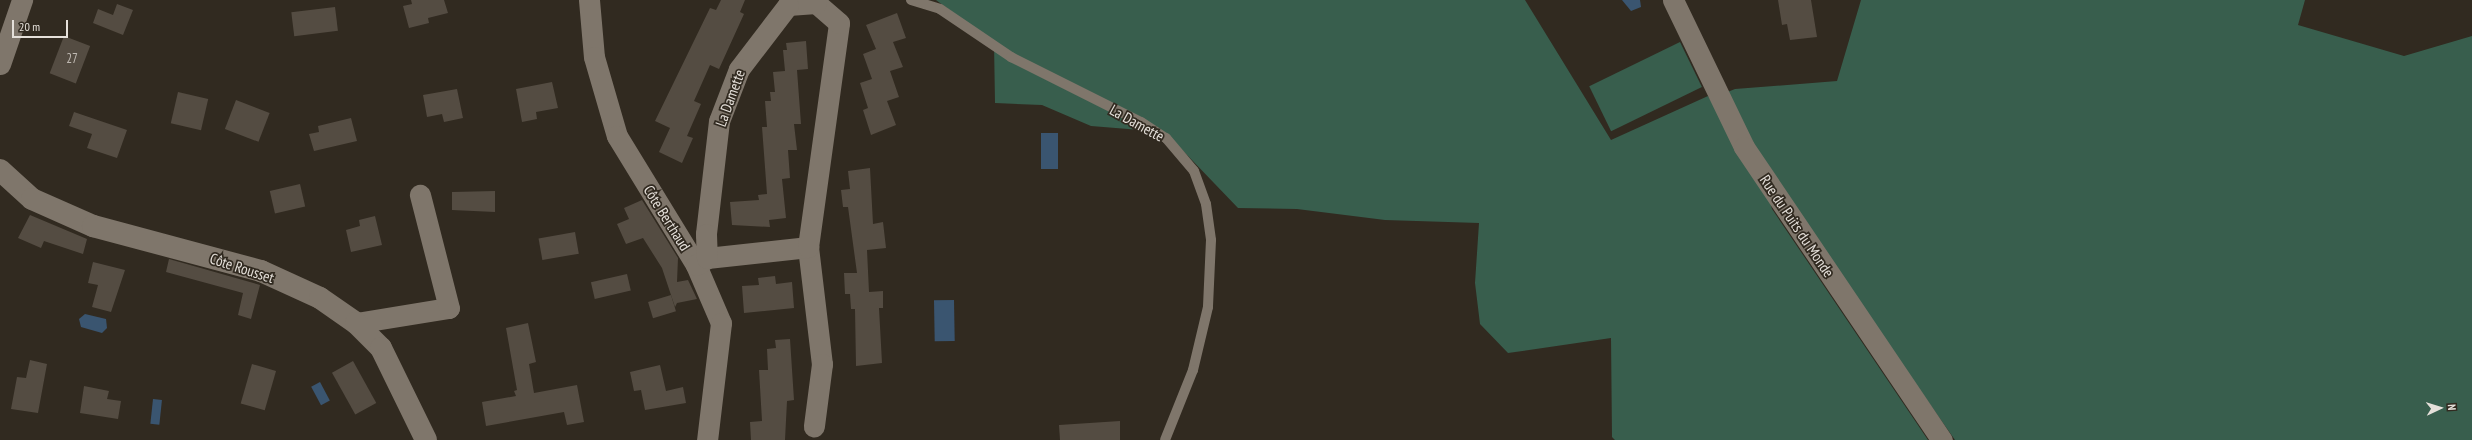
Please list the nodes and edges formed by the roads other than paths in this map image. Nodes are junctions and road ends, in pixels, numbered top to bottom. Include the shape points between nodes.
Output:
1 (22, 0) edge
2 (589, 0) edge
3 (911, 0) edge
4 (1673, 0) edge
5 (819, 1) edge
6 (0, 64) edge
7 (0, 170) edge
8 (420, 195) dead end
9 (808, 248) junction
10 (701, 261) junction
11 (356, 323) junction
12 (814, 426) dead end
13 (426, 440) edge
14 (707, 440) edge
15 (1165, 440) edge
16 (1942, 440) edge

1 - 6 street
2 - 10 street, Côte Berthaud via 594,57 617,136
3 - 15 lane, La Damette via 940,9 1011,57 1141,122 1166,138 1194,172 1206,204 1211,240 1208,307 1193,370
4 - 16 street, Rue du Puits du Monde via 1744,148
5 - 9 street, La Damette via 839,23
5 - 10 street, La Damette via 788,5 739,69 719,121
7 - 11 street, Côte Rousset via 32,199 93,226 261,270 320,298
8 - 11 street via 449,308
9 - 10 street
9 - 12 street, La Damette via 822,364
10 - 14 street, Côte Berthaud via 721,322
11 - 13 street, Côte Rousset via 381,348

